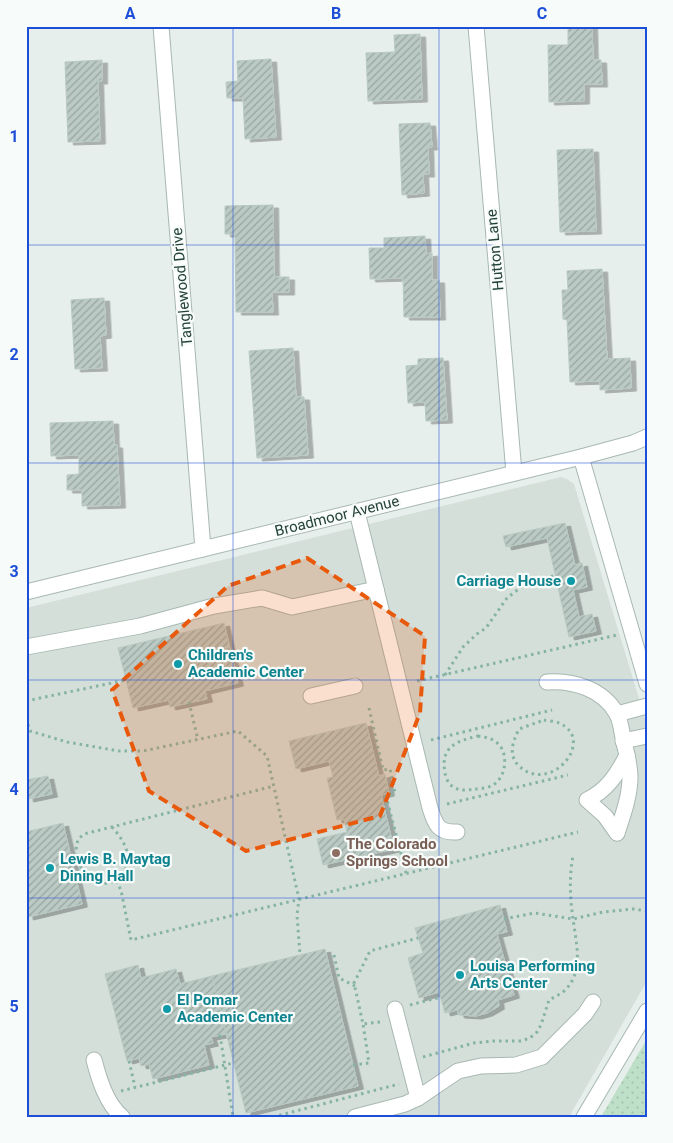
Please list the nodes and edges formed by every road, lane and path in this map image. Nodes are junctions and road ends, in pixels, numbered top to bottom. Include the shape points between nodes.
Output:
1 (161, 26) edge
2 (476, 26) edge
3 (647, 437) edge
4 (581, 457) junction
5 (514, 474) junction
6 (356, 512) junction
7 (203, 549) junction
8 (556, 575) dead end
9 (376, 589) junction
10 (26, 592) edge
11 (631, 632) junction
12 (26, 647) edge
13 (445, 675) junction
14 (126, 680) dead end
15 (417, 681) dead end
16 (547, 682) dead end
17 (647, 684) edge
18 (355, 686) dead end
19 (311, 696) dead end
20 (26, 701) edge
21 (189, 702) dead end
22 (647, 706) edge
23 (369, 708) dead end
24 (552, 710) dead end
25 (533, 714) junction
26 (617, 714) junction
27 (26, 718) edge
28 (534, 723) junction
29 (467, 731) junction
30 (647, 736) edge
31 (469, 738) junction
32 (198, 740) junction
33 (414, 744) junction
34 (512, 754) junction
35 (505, 756) junction
36 (548, 773) junction
37 (568, 775) dead end
38 (550, 780) junction
39 (274, 786) junction
40 (482, 788) junction
41 (484, 796) junction
42 (430, 808) junction
43 (112, 827) junction
44 (457, 832) dead end
45 (578, 832) dead end
46 (573, 856) dead end
47 (406, 873) junction
48 (116, 881) junction
49 (299, 899) junction
50 (647, 911) edge
51 (504, 919) dead end
52 (573, 920) junction
53 (418, 938) dead end
54 (300, 955) dead end
55 (334, 955) dead end
56 (355, 986) junction
57 (440, 997) dead end
58 (593, 1002) dead end
59 (647, 1011) edge
60 (390, 1015) junction
61 (363, 1024) junction
62 (220, 1035) dead end
63 (94, 1060) dead end
64 (129, 1061) dead end
65 (408, 1061) junction
66 (234, 1064) dead end
67 (353, 1065) dead end
68 (225, 1066) junction
69 (400, 1083) dead end
70 (135, 1087) junction
71 (120, 1091) dead end
72 (418, 1098) junction
73 (122, 1117) edge
74 (233, 1117) edge
75 (274, 1117) edge
76 (355, 1117) edge
77 (584, 1117) edge

1 - 7 street, Tanglewood Drive
2 - 5 street, Hutton Lane
3 - 4 street, Broadmoor Avenue
4 - 5 street, Broadmoor Avenue
4 - 11 street
5 - 6 street, Broadmoor Avenue
6 - 7 street, Broadmoor Avenue
6 - 9 street
7 - 10 street, Broadmoor Avenue
8 - 13 path via 524,585 507,598 486,628 463,647
9 - 12 street via 292,607 262,598 214,606 140,626
9 - 33 street
11 - 13 path
11 - 17 street
13 - 15 path
14 - 20 path
16 - 26 street via 568,682 588,689 603,696
18 - 19 street
21 - 32 path
22 - 26 street
23 - 47 path via 383,770 390,769 395,793 386,796
24 - 25 path
25 - 28 path
25 - 29 path
26 - 30 street via 625,748
27 - 32 path via 30,731 67,742 119,751 143,752
28 - 34 path via 519,729
28 - 36 path via 544,720 559,723 570,732 574,742 564,766
29 - 31 path
29 - 33 path
31 - 35 path via 478,736 496,742
31 - 40 path via 455,743 447,752 443,762 446,780 454,788
32 - 39 path via 238,731 267,756
33 - 42 street
34 - 35 path
34 - 36 path via 525,771
35 - 40 path via 502,774 494,785
36 - 38 path
37 - 38 path
38 - 41 path
39 - 43 path
39 - 49 path
40 - 41 path
41 - 42 path
42 - 44 street via 442,831
43 - 48 path via 122,838 127,851 127,867
43 - 48 path via 84,834 76,847 80,869 90,880 99,884
45 - 47 path
46 - 52 path via 570,874
47 - 49 path
48 - 49 path via 121,890 131,940
49 - 54 path
50 - 52 path via 603,912
51 - 52 path via 535,913
52 - 65 path via 578,945 576,969 563,993 549,1000 537,1032 521,1041 474,1043
53 - 56 path via 370,951
55 - 56 path via 339,978
56 - 61 path
57 - 60 path
58 - 72 street via 542,1057 516,1066 481,1066 458,1071
59 - 77 street
60 - 61 path
60 - 65 street
61 - 67 path via 369,1063
62 - 68 path
63 - 73 street via 107,1095
64 - 70 path
65 - 72 street
66 - 68 path
68 - 70 path
68 - 74 path
69 - 75 path
70 - 71 path
72 - 76 street

